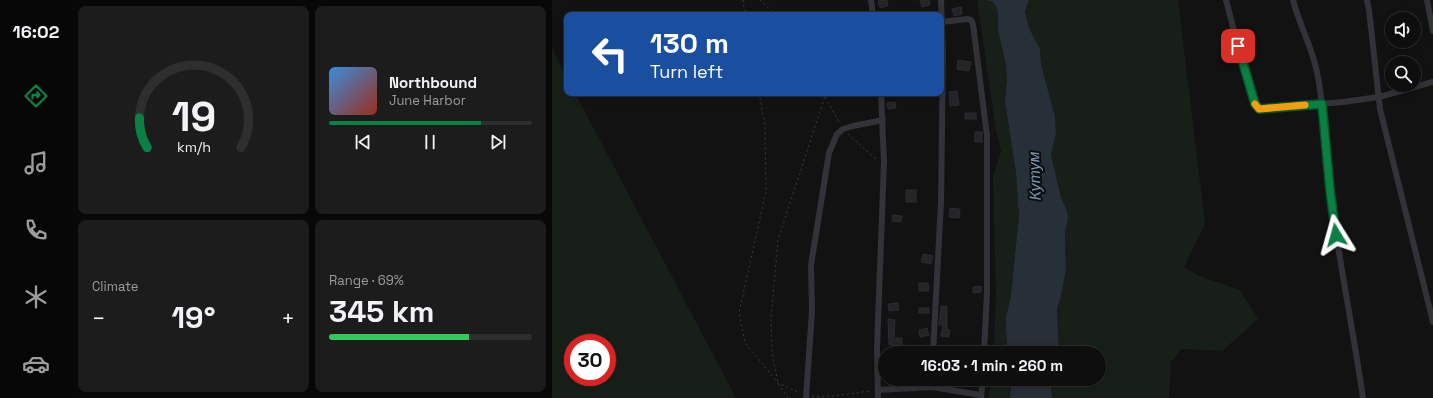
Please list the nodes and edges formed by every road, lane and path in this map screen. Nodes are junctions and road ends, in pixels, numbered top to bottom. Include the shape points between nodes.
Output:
1 (743, 0) edge
2 (760, 0) edge
3 (871, 0) edge
4 (941, 0) edge
5 (1226, 0) edge
6 (1293, 0) edge
7 (1367, 0) edge
8 (1427, 0) edge
9 (745, 12) edge
10 (773, 12) edge
11 (873, 12) edge
12 (941, 12) edge
13 (944, 22) edge
14 (1433, 31) edge
15 (1433, 82) edge
16 (760, 96) edge
17 (825, 96) edge
18 (881, 96) edge
19 (943, 96) edge
20 (1379, 97) junction
21 (1322, 104) junction
22 (883, 120) junction
23 (1433, 322) edge
24 (933, 346) edge
25 (984, 346) edge
26 (778, 383) junction
27 (982, 386) edge
28 (932, 387) joint
29 (878, 390) junction
30 (981, 396) edge
31 (806, 397) edge
32 (788, 398) edge
33 (878, 398) edge
34 (1363, 398) edge

1 - 9 path
2 - 10 path
3 - 11 street
4 - 12 street
5 - 21 street via 1242,62 1255,104 1259,109
6 - 21 street via 1317,70
7 - 20 street
8 - 14 street
13 - 25 street via 972,20 987,136
15 - 20 street
16 - 26 path via 765,125 766,191 739,313 745,343
17 - 26 path via 778,240 771,318 772,352
18 - 22 street
19 - 24 street via 941,202
20 - 21 street
20 - 23 street
21 - 34 street via 1339,257
22 - 29 street
22 - 31 street via 844,129 837,134 829,153 811,265 812,311
26 - 31 path
26 - 32 path
27 - 30 street
28 - 29 street
28 - 30 street
29 - 31 path
29 - 33 street

